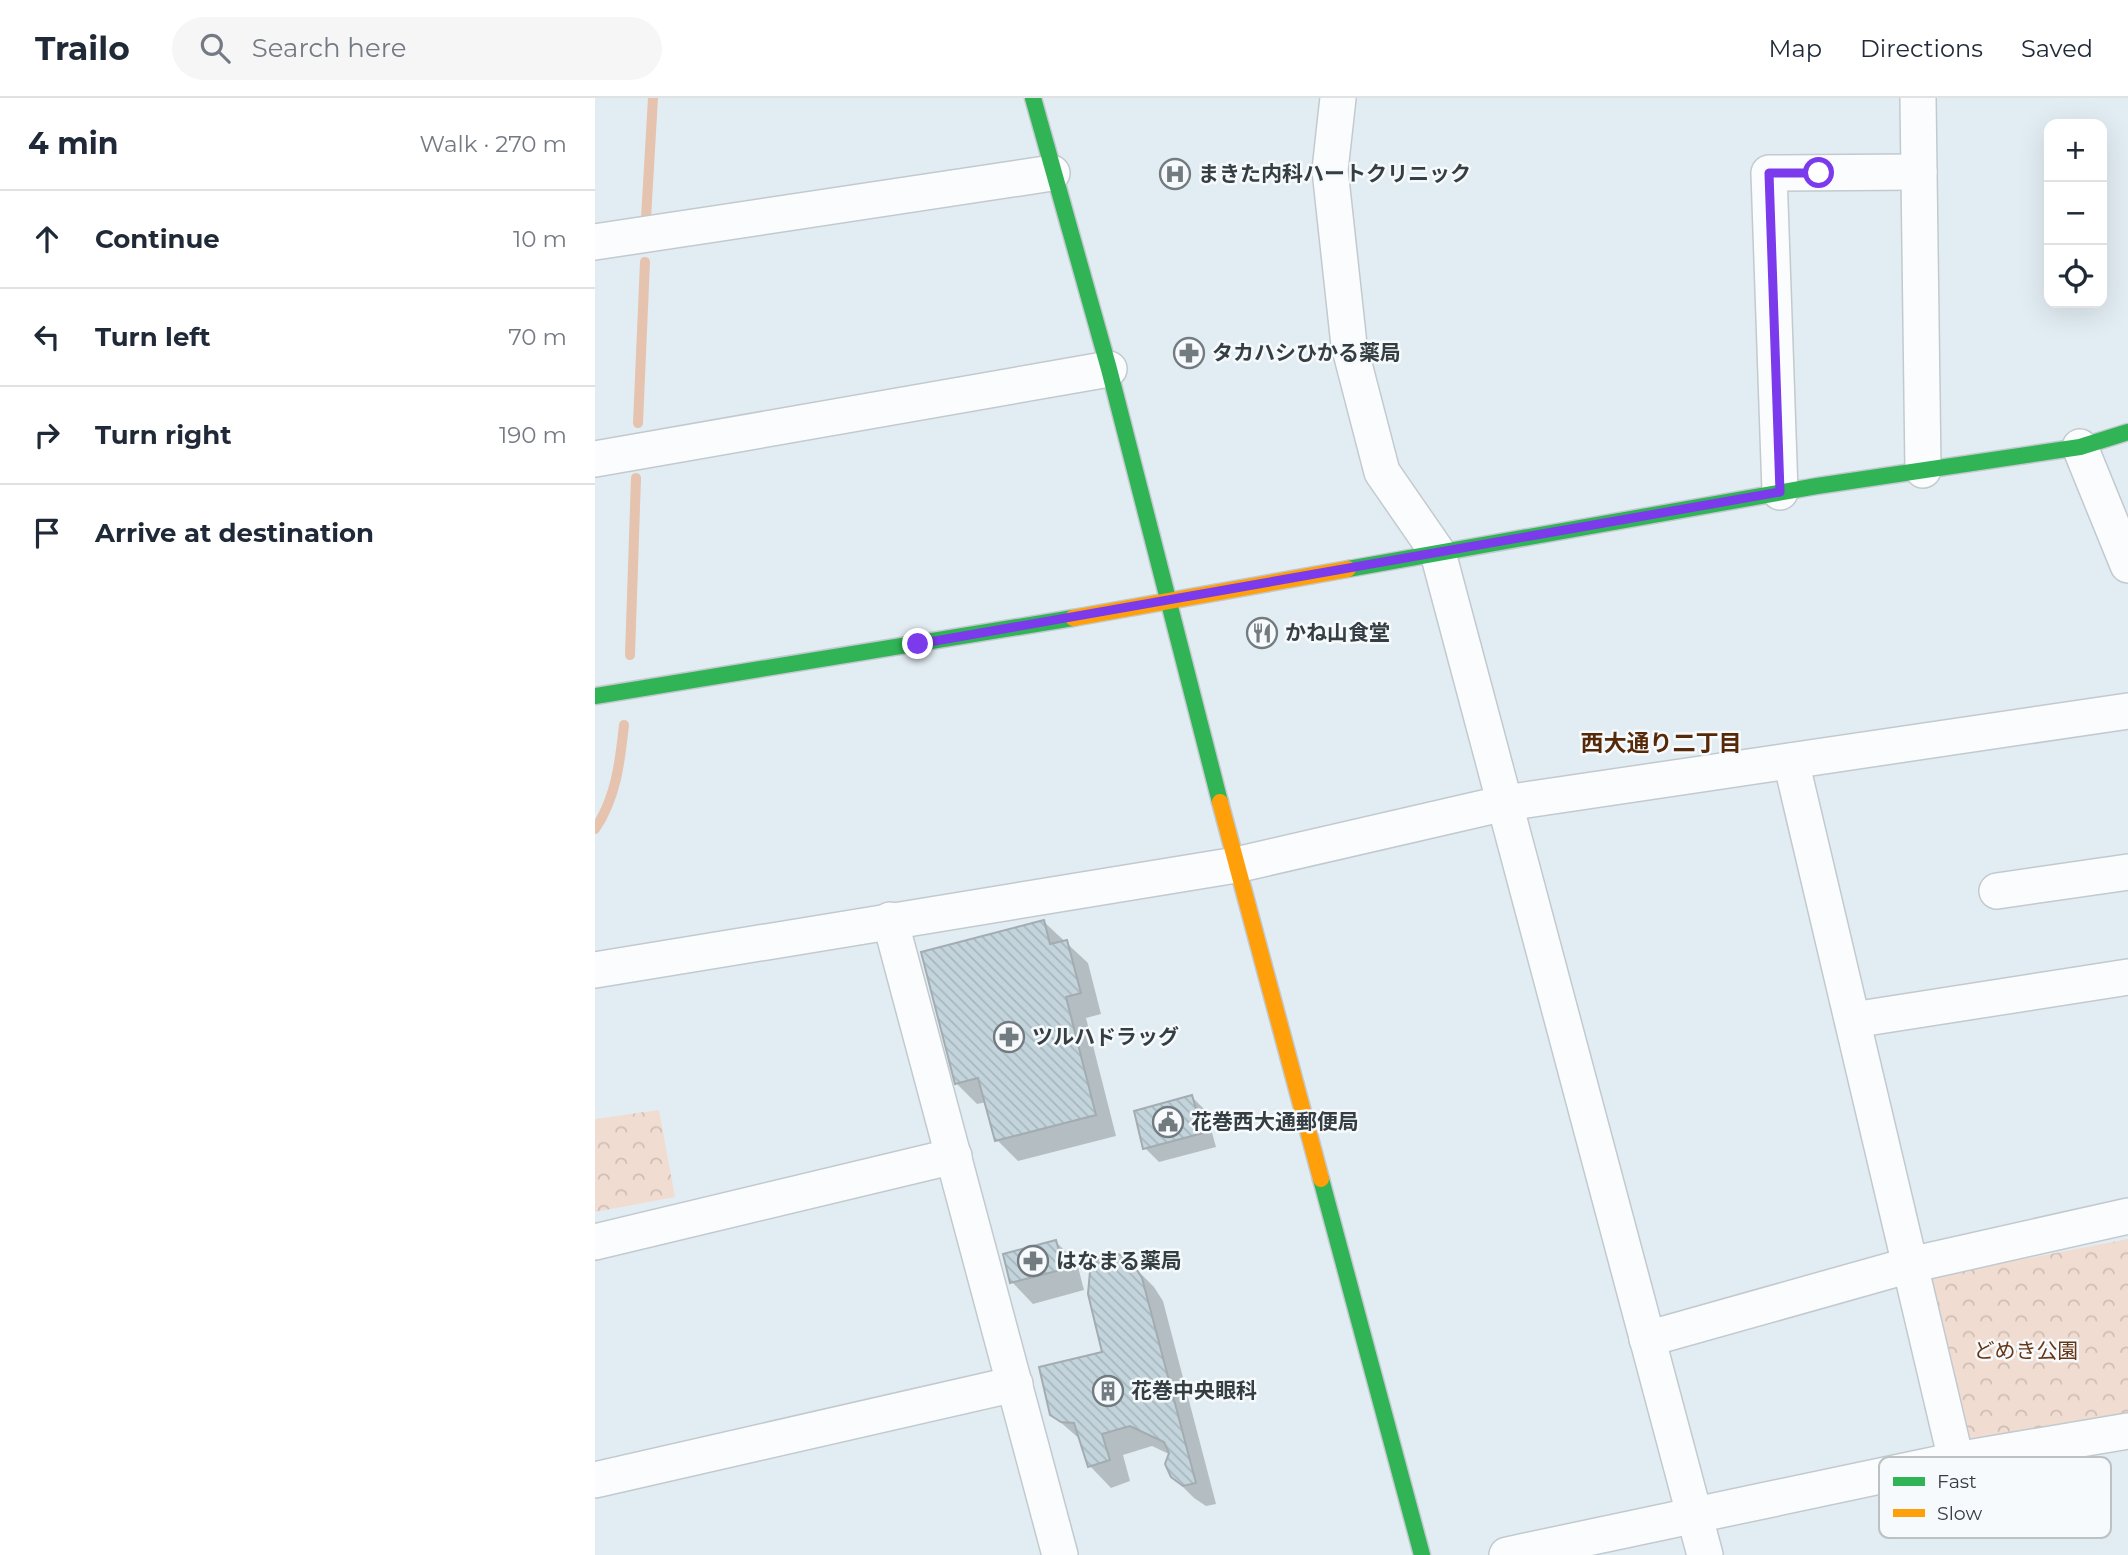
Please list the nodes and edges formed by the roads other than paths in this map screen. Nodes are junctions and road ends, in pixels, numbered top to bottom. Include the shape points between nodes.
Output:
1 (1033, 98) edge
2 (1338, 98) edge
3 (1918, 98) edge
4 (1919, 172) junction
5 (1052, 173) junction
6 (595, 242) edge
7 (1109, 369) junction
8 (2128, 432) edge
9 (2080, 447) junction
10 (595, 459) edge
11 (1923, 470) junction
12 (1780, 492) junction
13 (1438, 553) junction
14 (2128, 565) edge
15 (1169, 600) junction
16 (595, 696) edge
17 (2128, 711) edge
18 (1791, 761) junction
19 (1505, 803) junction
20 (1237, 865) junction
21 (2128, 872) edge
22 (1997, 891) dead end
23 (890, 920) junction
24 (595, 970) edge
25 (2128, 977) edge
26 (1853, 1020) junction
27 (954, 1156) junction
28 (2128, 1216) edge
29 (595, 1242) edge
30 (1910, 1265) junction
31 (1647, 1339) junction
32 (1014, 1384) junction
33 (2128, 1431) edge
34 (1955, 1457) edge
35 (1974, 1457) edge
36 (1879, 1476) edge
37 (595, 1480) edge
38 (1694, 1515) junction
39 (1060, 1555) edge
40 (1422, 1555) edge
41 (1507, 1555) edge
42 (1705, 1555) edge

1 - 5 street
2 - 13 street via 1330,170 1349,345 1382,472
3 - 4 street
4 - 11 street
4 - 12 street via 1769,173
5 - 6 street
5 - 7 street
7 - 10 street
7 - 15 street
8 - 9 street
9 - 11 street
9 - 14 street
11 - 12 street
12 - 13 street
13 - 15 street
13 - 19 street
15 - 16 street
15 - 20 street
17 - 18 street
18 - 19 street
18 - 26 street
19 - 20 street
19 - 31 street
20 - 23 street
20 - 40 street
21 - 22 street
23 - 24 street
23 - 27 street
25 - 26 street
26 - 30 street
27 - 29 street
27 - 32 street
28 - 30 street
30 - 31 street
30 - 34 street
31 - 38 street
32 - 37 street
32 - 39 street
33 - 35 street
36 - 38 street
38 - 41 street
38 - 42 street

